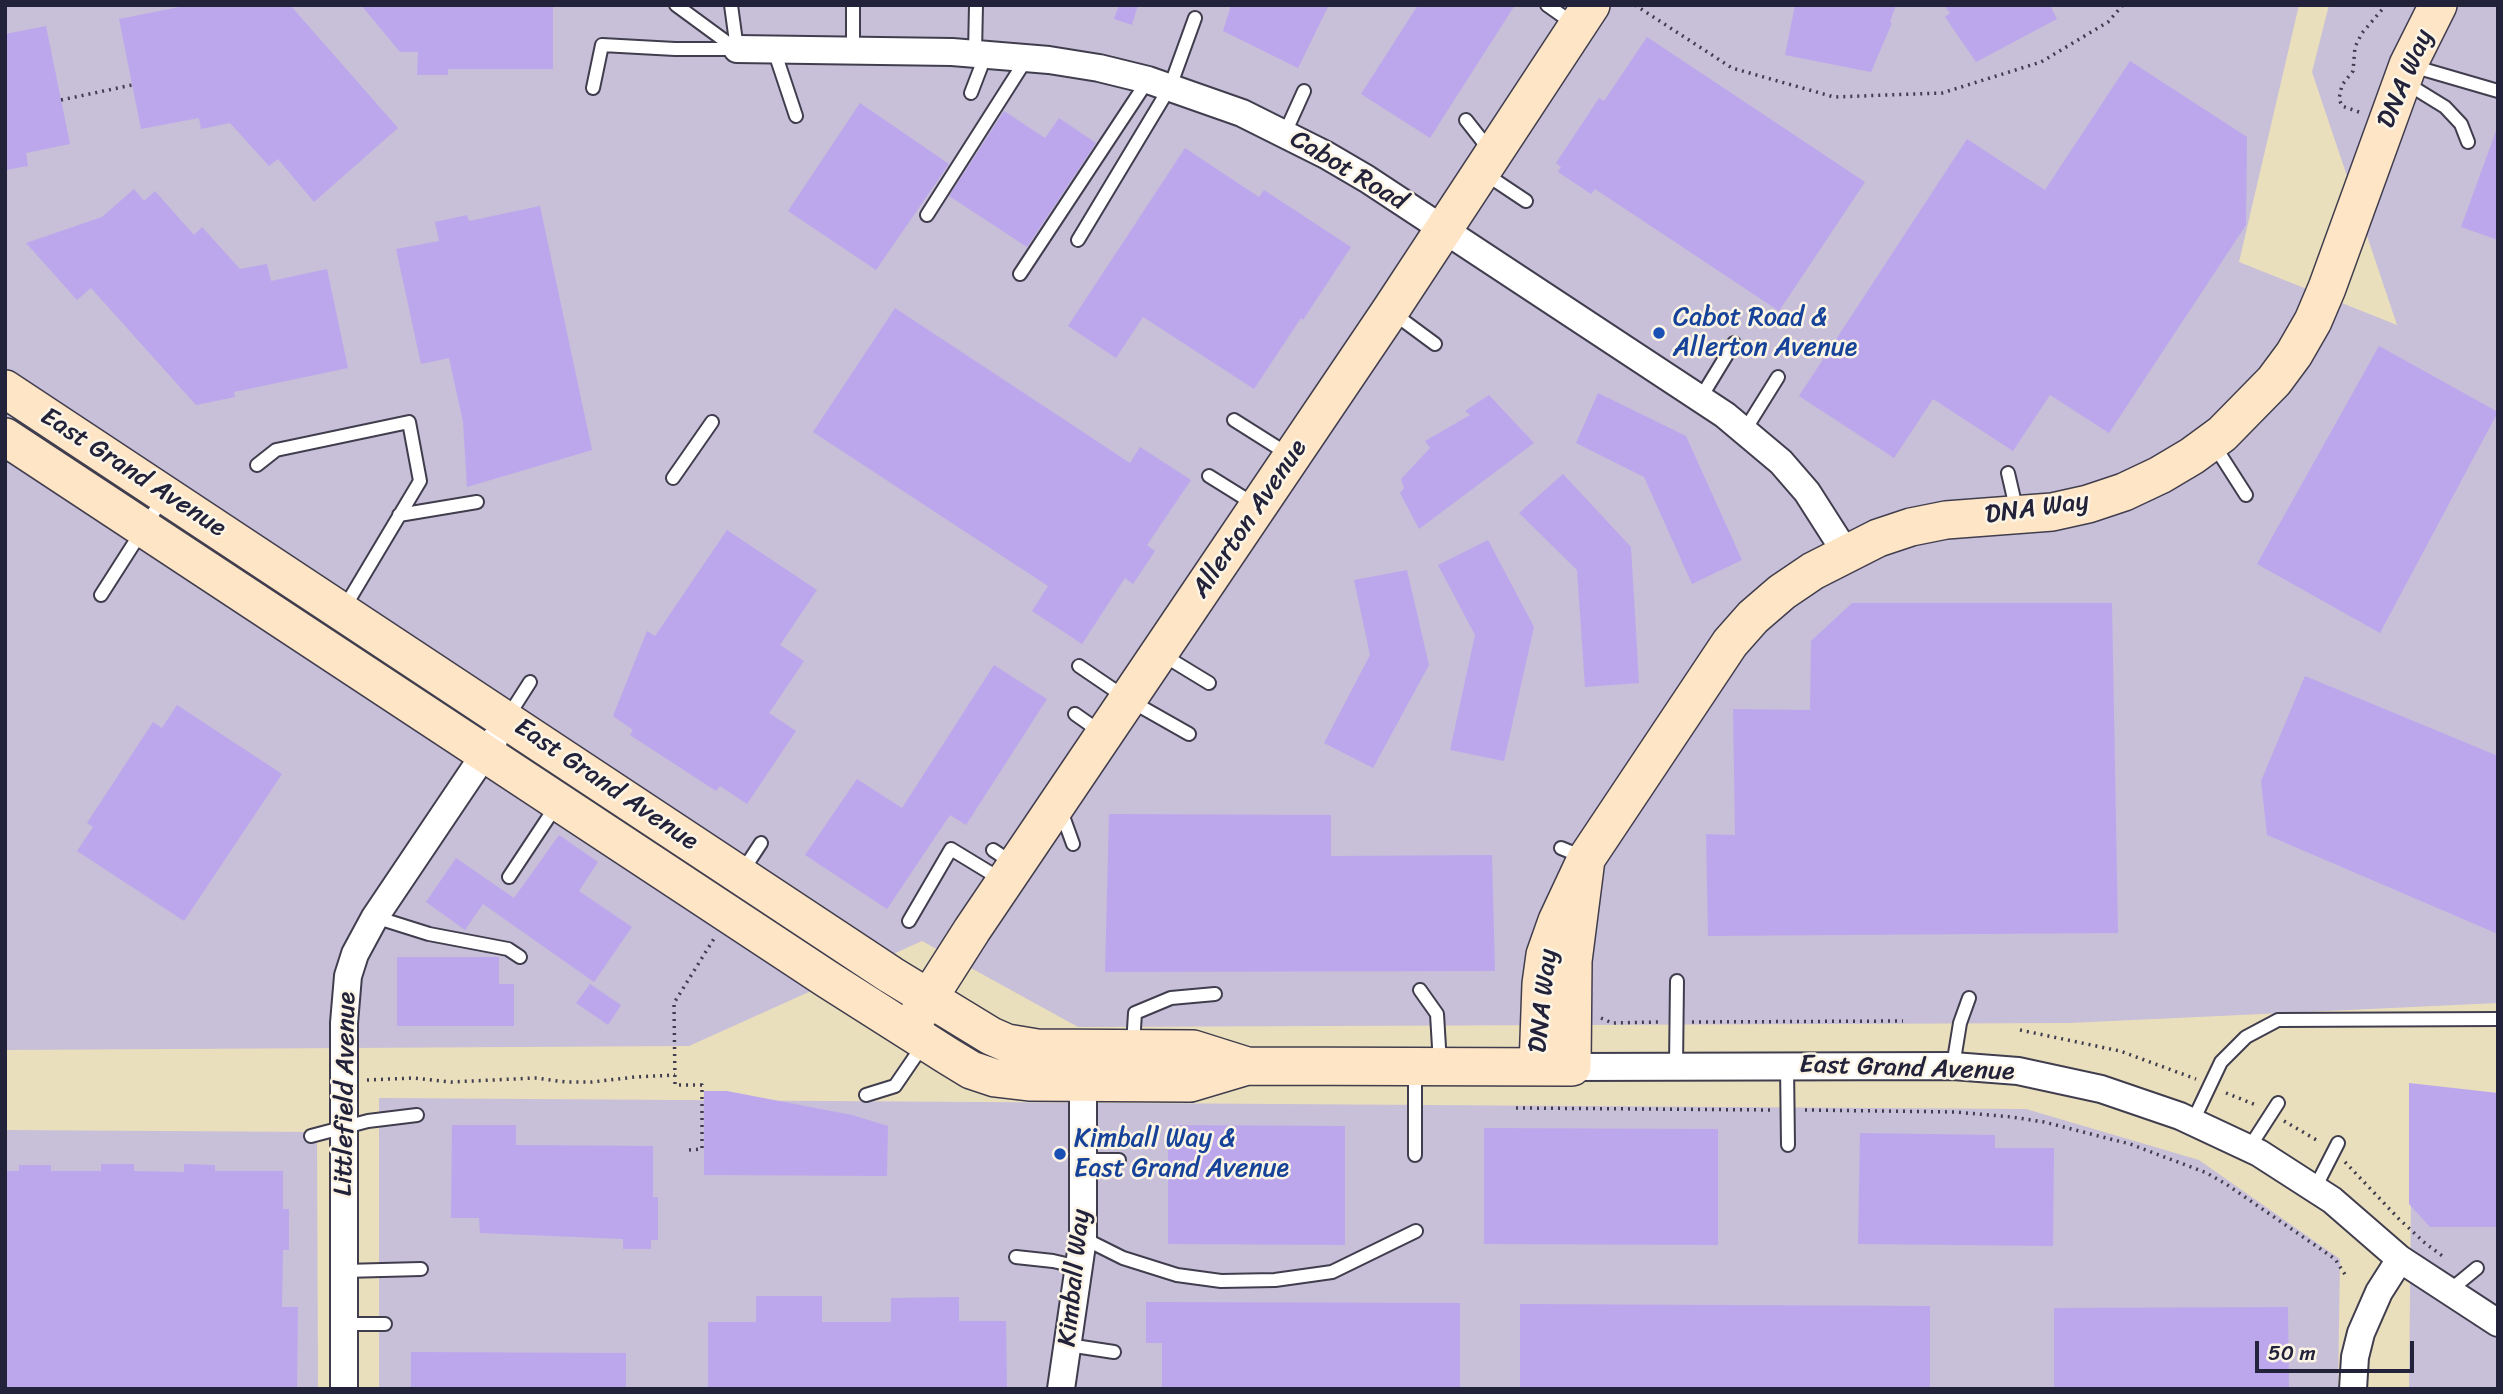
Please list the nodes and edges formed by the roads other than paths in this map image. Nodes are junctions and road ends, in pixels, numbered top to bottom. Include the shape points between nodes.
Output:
1 (676, 5) edge
2 (731, 5) edge
3 (853, 5) edge
4 (976, 5) edge
5 (1547, 5) edge
6 (2438, 5) edge
7 (1584, 16) edge
8 (1195, 18) dead end
9 (737, 49) junction
10 (774, 49) junction
11 (853, 51) junction
12 (980, 53) junction
13 (1027, 58) junction
14 (2405, 73) junction
15 (1159, 84) junction
16 (593, 88) dead end
17 (1304, 91) dead end
18 (2498, 91) edge
19 (971, 93) dead end
20 (796, 116) dead end
21 (1466, 120) dead end
22 (1285, 134) junction
23 (2468, 142) dead end
24 (1486, 162) junction
25 (1526, 201) dead end
26 (927, 215) dead end
27 (1442, 229) junction
28 (1078, 240) dead end
29 (1020, 274) dead end
30 (1390, 310) junction
31 (1734, 343) dead end
32 (1435, 344) dead end
33 (1778, 377) dead end
34 (5, 389) edge
35 (1700, 399) junction
36 (1234, 420) dead end
37 (712, 422) dead end
38 (1745, 430) junction
39 (5, 437) edge
40 (2212, 441) junction
41 (1291, 456) junction
42 (257, 465) dead end
43 (2008, 473) dead end
44 (1209, 475) dead end
45 (673, 478) dead end
46 (165, 494) junction
47 (2246, 495) dead end
48 (477, 502) dead end
49 (1258, 506) junction
50 (399, 515) junction
51 (2017, 516) junction
52 (144, 528) junction
53 (1846, 552) junction
54 (101, 595) dead end
55 (342, 611) junction
56 (1160, 653) junction
57 (1079, 666) dead end
58 (530, 682) dead end
59 (1209, 683) dead end
60 (1129, 699) junction
61 (1075, 714) dead end
62 (507, 719) junction
63 (1189, 734) dead end
64 (1105, 735) junction
65 (485, 755) junction
66 (558, 802) junction
67 (1058, 805) junction
68 (761, 843) dead end
69 (1073, 844) dead end
70 (1005, 866) junction
71 (509, 877) dead end
72 (729, 895) junction
73 (375, 917) junction
74 (909, 921) dead end
75 (520, 957) dead end
76 (1677, 981) dead end
77 (1420, 990) dead end
78 (1215, 994) dead end
79 (929, 998) junction
80 (1969, 998) dead end
81 (2498, 1019) edge
82 (917, 1037) junction
83 (1132, 1049) junction
84 (1247, 1066) junction
85 (1676, 1066) junction
86 (1787, 1066) junction
87 (1953, 1066) junction
88 (1428, 1067) junction
89 (1555, 1067) junction
90 (1083, 1082) junction
91 (866, 1095) dead end
92 (2278, 1103) dead end
93 (417, 1115) dead end
94 (2193, 1121) junction
95 (344, 1127) junction
96 (311, 1136) dead end
97 (2338, 1143) dead end
98 (1788, 1146) dead end
99 (2249, 1148) junction
100 (1415, 1155) dead end
101 (1083, 1160) junction
102 (1119, 1160) dead end
103 (2315, 1188) junction
104 (1416, 1231) dead end
105 (1083, 1238) junction
106 (1016, 1258) dead end
107 (2400, 1259) junction
108 (1079, 1267) junction
109 (2477, 1268) dead end
110 (421, 1269) dead end
111 (344, 1270) junction
112 (2449, 1292) junction
113 (2498, 1322) edge
114 (344, 1324) junction
115 (385, 1324) dead end
116 (1068, 1345) junction
117 (1115, 1352) dead end
118 (344, 1389) edge
119 (1061, 1389) edge
120 (2353, 1389) edge

1 - 9 lane
2 - 9 lane
3 - 11 lane
4 - 12 lane
5 - 7 lane
6 - 14 main road, DNA Way
7 - 24 main road, Allerton Avenue
8 - 15 lane
9 - 10 street, Cabot Road
9 - 16 lane via 602,45
10 - 11 street, Cabot Road
10 - 20 lane
11 - 12 street, Cabot Road
12 - 13 street, Cabot Road
12 - 19 lane
13 - 15 street, Cabot Road via 1099,68
13 - 26 lane
14 - 18 lane
14 - 23 lane via 2461,124
14 - 40 main road, DNA Way via 2313,321 2274,381
15 - 22 street, Cabot Road via 1242,113
15 - 28 lane
15 - 29 lane
17 - 22 lane
21 - 24 lane
22 - 27 street, Cabot Road via 1367,179
24 - 25 lane
24 - 27 main road, Allerton Avenue
27 - 30 main road, Allerton Avenue
27 - 35 street, Cabot Road
30 - 32 lane
30 - 41 main road, Allerton Avenue
31 - 35 lane
33 - 38 lane
34 - 46 main road, East Grand Avenue
35 - 38 street, Cabot Road
36 - 41 lane
37 - 45 lane
38 - 53 street, Cabot Road via 1807,492
39 - 52 main road, East Grand Avenue
40 - 47 lane
40 - 51 main road, DNA Way via 2124,492 2088,504
41 - 49 main road, Allerton Avenue
42 - 50 lane via 276,450 409,422 420,481
43 - 51 lane
44 - 49 lane
46 - 52 lane
46 - 55 main road, East Grand Avenue
48 - 50 lane
49 - 56 main road, Allerton Avenue
50 - 55 lane
51 - 53 main road, DNA Way via 1911,527
52 - 54 lane
52 - 65 main road, East Grand Avenue
53 - 89 main road, DNA Way via 1782,592 1753,617 1574,853 1573,961
55 - 62 main road, East Grand Avenue
56 - 59 lane
56 - 60 main road, Allerton Avenue
57 - 60 lane
58 - 62 lane
60 - 63 lane
60 - 64 main road, Allerton Avenue
61 - 64 lane
62 - 65 street, Littlefield Avenue
62 - 72 main road, East Grand Avenue
64 - 67 main road, Allerton Avenue
65 - 66 main road, East Grand Avenue
65 - 73 street, Littlefield Avenue
66 - 71 lane
66 - 72 main road, East Grand Avenue
67 - 69 lane
67 - 70 main road, Allerton Avenue
68 - 72 lane
70 - 74 lane via 951,849
70 - 79 main road, Allerton Avenue
72 - 79 main road, East Grand Avenue
72 - 82 main road, East Grand Avenue
73 - 75 lane via 429,934 508,949
73 - 95 street, Littlefield Avenue via 355,954 344,1000
76 - 85 lane
77 - 88 lane via 1437,1014
78 - 83 lane via 1171,998 1135,1013
79 - 82 main road, Allerton Avenue
79 - 83 main road, East Grand Avenue via 1007,1043 1037,1048
80 - 87 lane
81 - 94 lane via 2278,1020 2246,1037 2221,1062
82 - 90 main road, East Grand Avenue via 971,1070 995,1078
82 - 91 lane via 895,1086
83 - 84 main road, East Grand Avenue via 1193,1049
84 - 88 main road, East Grand Avenue
84 - 90 main road, East Grand Avenue via 1190,1083
85 - 86 street, East Grand Avenue
85 - 89 street, East Grand Avenue
86 - 87 street, East Grand Avenue
86 - 98 lane
87 - 94 street, East Grand Avenue via 2061,1079
88 - 89 main road, East Grand Avenue
88 - 100 lane
90 - 101 street, Kimball Way
92 - 99 lane
93 - 95 lane
94 - 99 street, East Grand Avenue
95 - 96 lane
95 - 111 street, Littlefield Avenue
97 - 103 lane
99 - 103 street, East Grand Avenue
101 - 102 lane
101 - 105 street, Kimball Way
103 - 107 street, East Grand Avenue
104 - 105 lane via 1332,1272 1275,1280 1221,1281 1177,1275 1123,1258
105 - 108 street, Kimball Way
106 - 108 lane
107 - 112 street, East Grand Avenue
107 - 120 street via 2361,1333
108 - 116 street, Kimball Way
109 - 112 lane
110 - 111 lane
111 - 114 street, Littlefield Avenue
112 - 113 street, East Grand Avenue
114 - 115 lane
114 - 118 street, Littlefield Avenue
116 - 117 lane
116 - 119 street, Kimball Way

